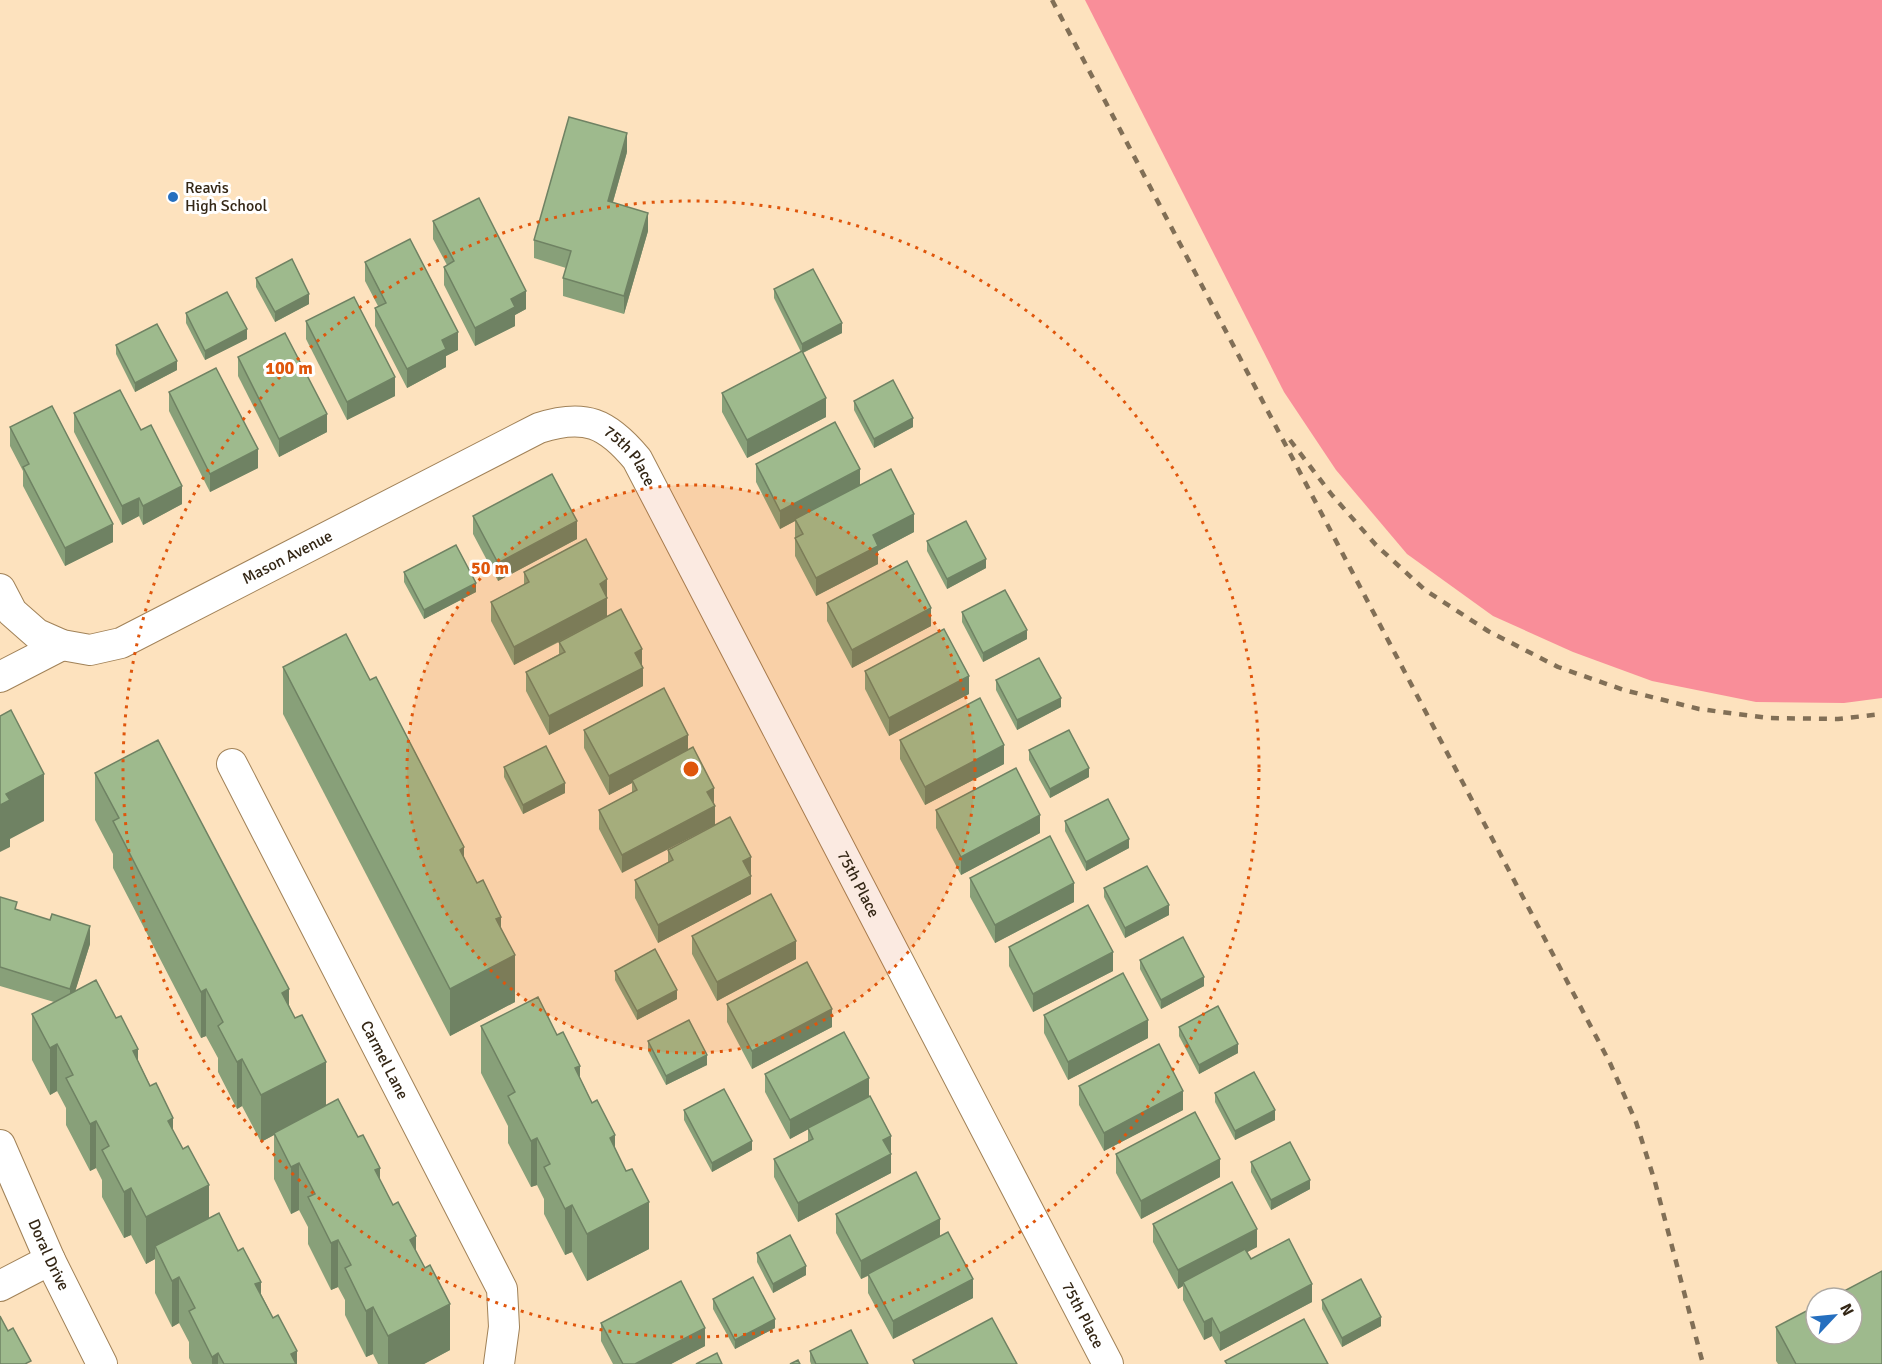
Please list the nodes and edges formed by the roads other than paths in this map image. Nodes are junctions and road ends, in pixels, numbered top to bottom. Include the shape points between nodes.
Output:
1 (589, 423) joint
2 (0, 589) edge
3 (63, 645) junction
4 (0, 677) edge
5 (232, 764) dead end
6 (0, 1144) edge
7 (50, 1260) junction
8 (0, 1286) edge
9 (102, 1364) edge
10 (499, 1364) edge
11 (1108, 1364) edge

1 - 3 street, Mason Avenue via 575,420 539,428 121,643 90,650
1 - 11 street, 75th Place via 621,441 637,459
2 - 3 street, Mason Avenue via 20,620 37,634
3 - 4 street
5 - 10 street, Carmel Lane via 502,1289 504,1327
6 - 7 street, Doral Drive
7 - 8 street
7 - 9 street, Doral Drive

